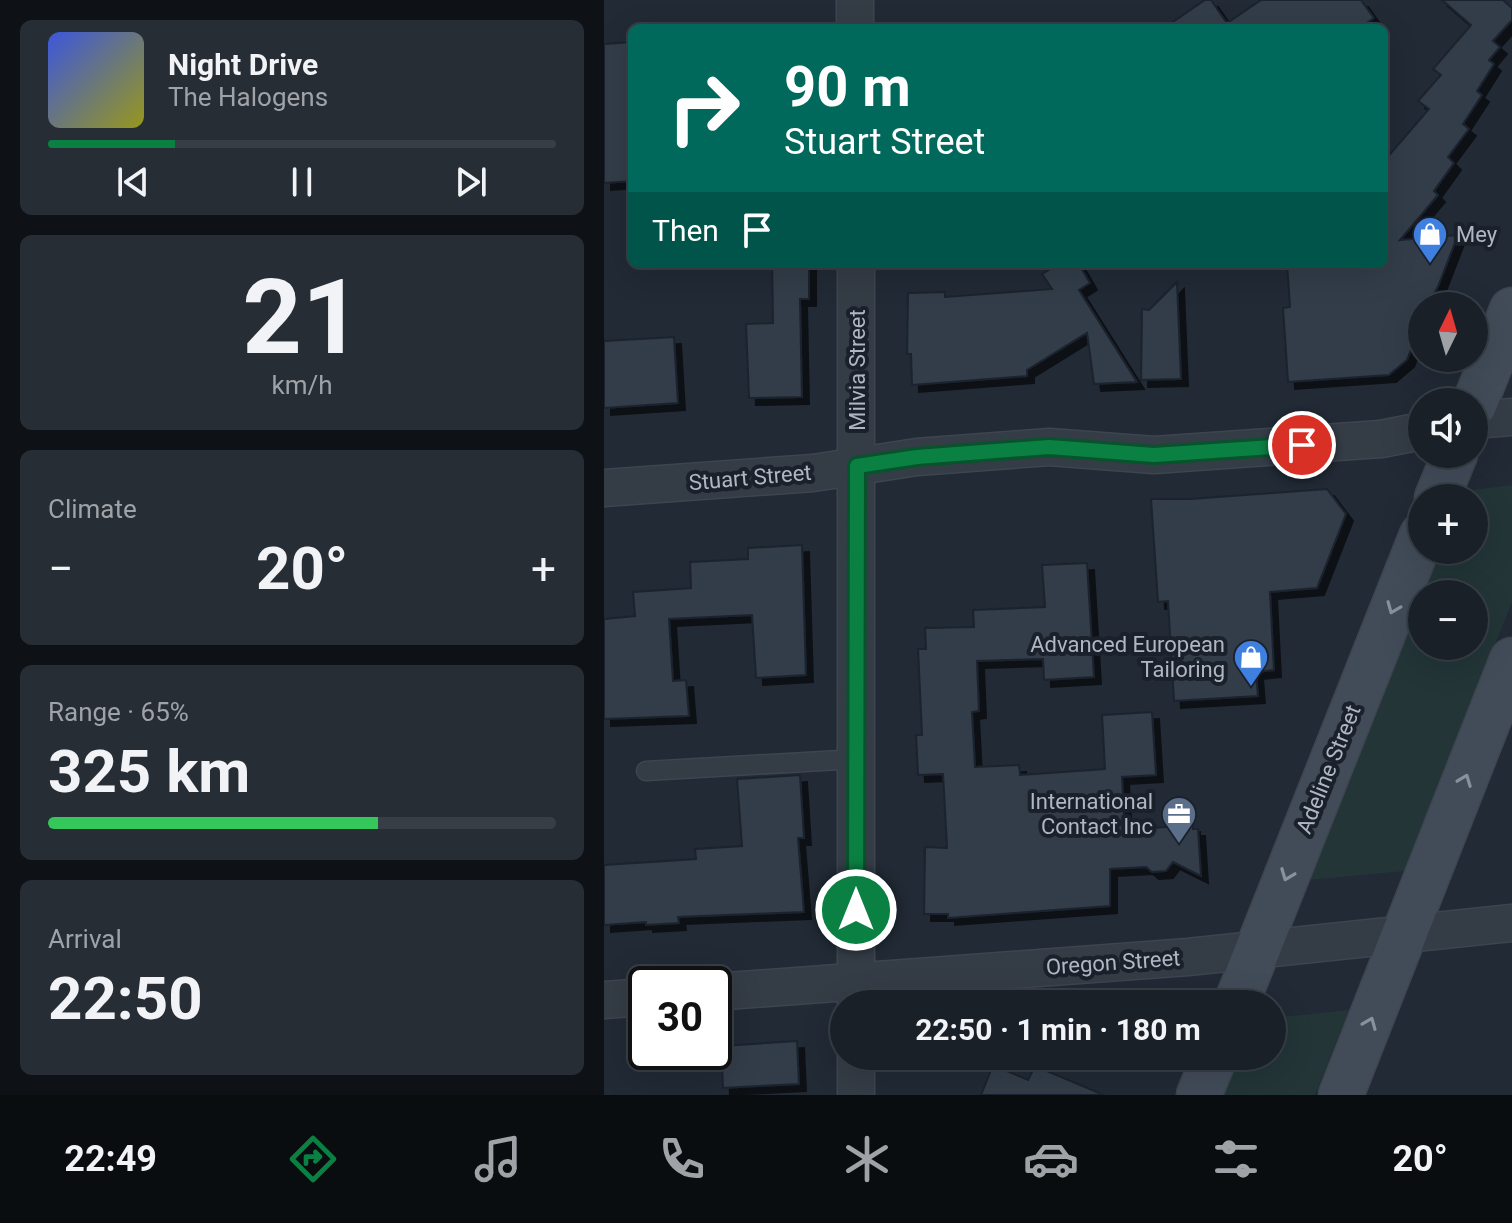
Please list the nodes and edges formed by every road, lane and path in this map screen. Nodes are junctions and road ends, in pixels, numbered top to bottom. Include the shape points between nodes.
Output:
1 (855, 0) edge
2 (855, 24) edge
3 (856, 268) edge
4 (1512, 310) edge
5 (1481, 388) edge
6 (1512, 417) edge
7 (1488, 419) edge
8 (1408, 434) edge
9 (857, 466) junction
10 (604, 488) edge
11 (1411, 564) edge
12 (1512, 660) edge
13 (857, 759) junction
14 (646, 771) dead end
15 (1512, 923) edge
16 (1404, 936) junction
17 (1258, 949) junction
18 (856, 990) edge
19 (883, 990) edge
20 (1242, 990) edge
21 (732, 992) edge
22 (830, 993) edge
23 (628, 998) edge
24 (604, 1000) edge
25 (856, 1070) edge
26 (1209, 1070) edge
27 (856, 1095) edge
28 (1199, 1095) edge
29 (1341, 1095) edge

1 - 2 street
3 - 9 street, Milvia Street
4 - 5 main road
6 - 7 street
8 - 9 street, Stuart Street via 1154,455 1049,447
9 - 10 street, Stuart Street
9 - 13 street, Milvia Street
11 -> 17 main road, Adeline Street
16 -> 12 main road
13 - 14 lane
13 - 18 street, Milvia Street
15 - 16 street, Oregon Street
16 - 17 street, Oregon Street
29 -> 16 main road
17 - 19 street, Oregon Street
17 - 20 main road, Adeline Street
21 - 22 street, Oregon Street
23 - 24 street
25 - 27 street
26 - 28 main road

